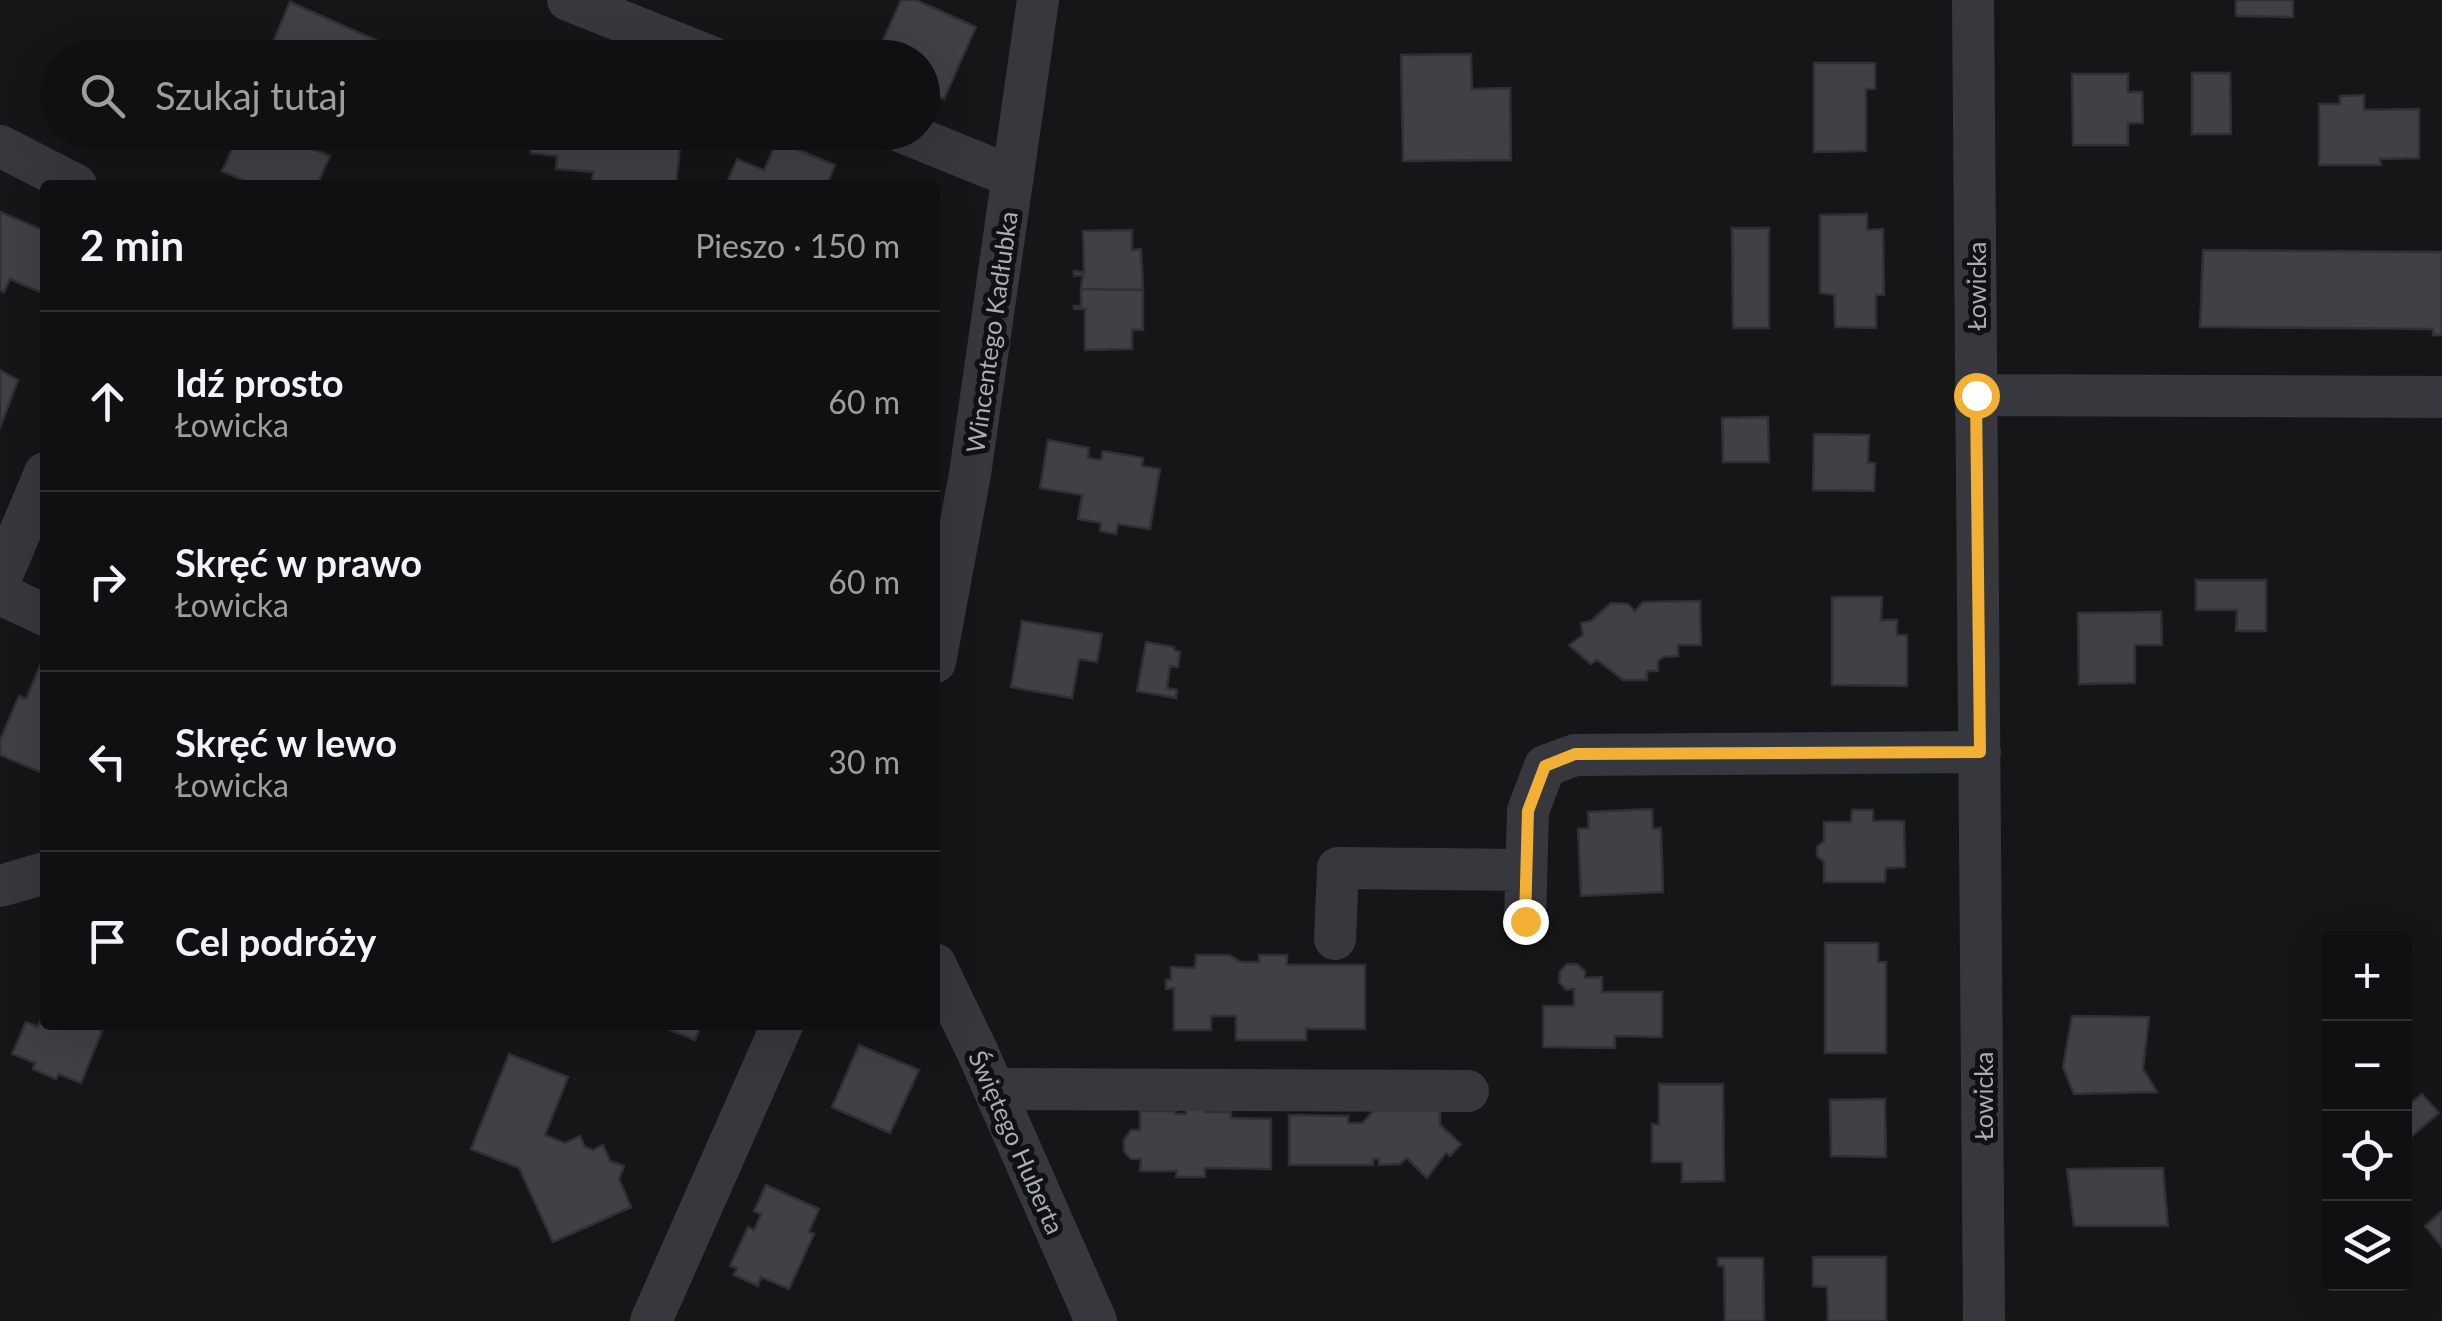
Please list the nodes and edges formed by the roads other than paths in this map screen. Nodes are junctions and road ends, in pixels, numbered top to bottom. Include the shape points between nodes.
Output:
1 (568, 0) edge
2 (1038, 0) edge
3 (1973, 0) edge
4 (669, 40) edge
5 (0, 146) edge
6 (940, 147) edge
7 (1013, 177) junction
8 (66, 180) edge
9 (1976, 395) junction
10 (2442, 397) edge
11 (40, 485) edge
12 (0, 580) edge
13 (0, 594) edge
14 (40, 612) edge
15 (940, 635) edge
16 (1980, 752) junction
17 (1526, 870) junction
18 (40, 875) edge
19 (0, 886) edge
20 (1525, 921) dead end
21 (1335, 939) dead end
22 (940, 975) edge
23 (780, 1030) edge
24 (994, 1088) junction
25 (1468, 1091) dead end
26 (651, 1321) edge
27 (1096, 1321) edge
28 (1984, 1321) edge

1 - 4 street
2 - 7 street, Wincentego Kadłubka
3 - 9 street, Łowicka
5 - 8 street
6 - 7 street
7 - 15 street, Wincentego Kadłubka
9 - 10 street
9 - 16 street, Łowicka
11 - 12 street
13 - 14 street
16 - 17 street via 1575,754 1545,766 1528,811
16 - 28 street, Łowicka
17 - 20 street
17 - 21 street via 1338,868
18 - 19 street
22 - 24 street, Świętego Huberta
23 - 26 street
24 - 25 street
24 - 27 street, Świętego Huberta

